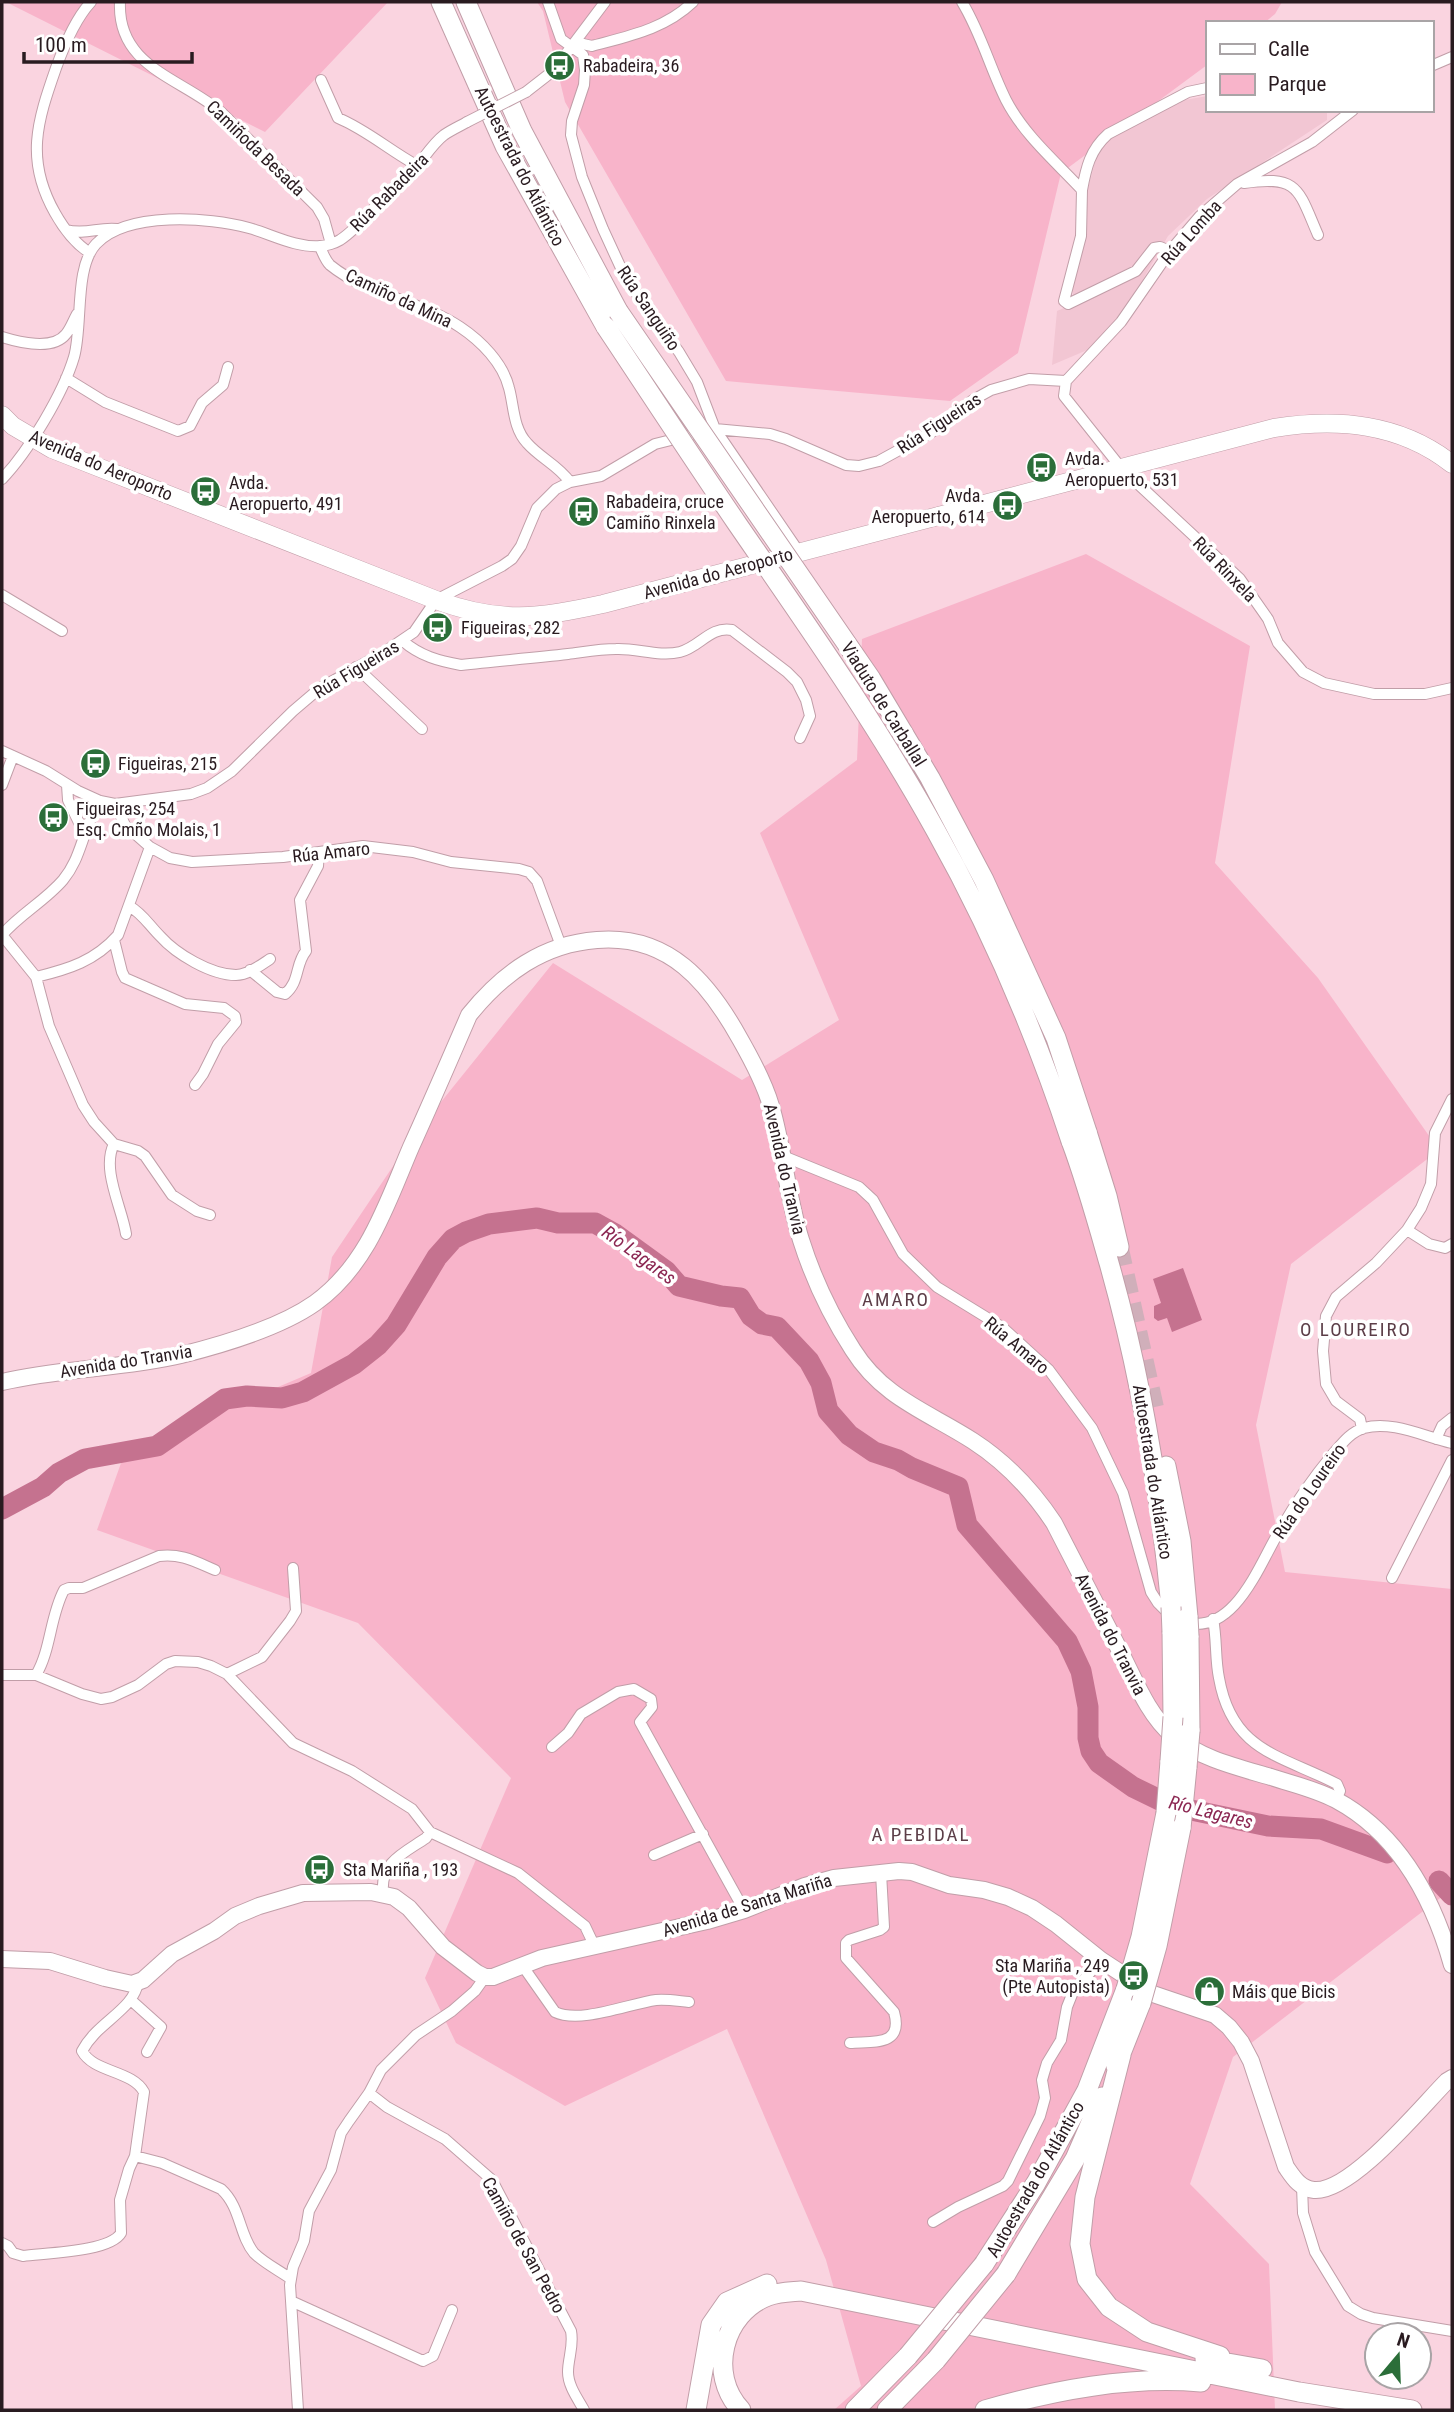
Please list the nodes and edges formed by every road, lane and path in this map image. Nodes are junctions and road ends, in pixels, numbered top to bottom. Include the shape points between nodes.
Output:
1 (91, 2) edge
2 (120, 2) edge
3 (441, 2) edge
4 (466, 2) edge
5 (548, 2) edge
6 (605, 2) edge
7 (693, 2) edge
8 (962, 2) edge
9 (574, 43) junction
10 (1452, 57) edge
11 (1433, 65) edge
12 (321, 80) dead end
13 (1206, 88) edge
14 (1339, 115) edge
15 (418, 166) junction
16 (1237, 184) junction
17 (1082, 190) junction
18 (120, 229) junction
19 (66, 230) junction
20 (1318, 234) dead end
21 (325, 245) junction
22 (1170, 251) junction
23 (90, 253) junction
24 (80, 309) junction
25 (618, 311) joint
26 (606, 327) joint
27 (2, 337) edge
28 (228, 367) dead end
29 (66, 378) junction
30 (1065, 385) junction
31 (2, 415) edge
32 (715, 429) junction
33 (33, 439) junction
34 (1452, 464) edge
35 (1122, 468) junction
36 (2, 479) edge
37 (570, 482) junction
38 (799, 552) junction
39 (2, 595) edge
40 (436, 600) junction
41 (62, 631) dead end
42 (403, 641) junction
43 (356, 667) junction
44 (1452, 688) edge
45 (422, 729) dead end
46 (800, 738) dead end
47 (2, 751) edge
48 (13, 756) junction
49 (2, 785) edge
50 (67, 785) junction
51 (100, 801) junction
52 (116, 804) junction
53 (85, 835) junction
54 (150, 847) junction
55 (319, 852) junction
56 (129, 906) junction
57 (2, 935) edge
58 (114, 940) junction
59 (561, 946) junction
60 (271, 959) dead end
61 (250, 970) junction
62 (36, 977) junction
63 (195, 1085) dead end
64 (1452, 1099) edge
65 (1079, 1137) junction
66 (114, 1144) junction
67 (783, 1156) junction
68 (210, 1215) dead end
69 (1407, 1230) junction
70 (126, 1234) dead end
71 (1452, 1244) edge
72 (1119, 1247) tunnel mouth
73 (2, 1382) edge
74 (1155, 1410) tunnel mouth
75 (1452, 1418) edge
76 (1362, 1429) junction
77 (1436, 1439) junction
78 (1452, 1443) edge
79 (1452, 1460) edge
80 (293, 1568) dead end
81 (215, 1570) dead end
82 (1392, 1578) dead end
83 (1189, 1622) junction
84 (227, 1674) junction
85 (2, 1675) edge
86 (36, 1675) junction
87 (552, 1747) dead end
88 (1336, 1800) junction
89 (430, 1832) junction
90 (704, 1834) junction
91 (654, 1855) dead end
92 (881, 1873) junction
93 (383, 1893) junction
94 (744, 1910) junction
95 (594, 1945) junction
96 (2, 1959) edge
97 (1101, 1960) junction
98 (522, 1965) junction
99 (1452, 1965) edge
100 (485, 1977) junction
101 (138, 1982) junction
102 (132, 2001) junction
103 (689, 2002) dead end
104 (850, 2043) dead end
105 (147, 2052) dead end
106 (1121, 2055) junction
107 (1452, 2078) edge
108 (369, 2093) junction
109 (135, 2156) junction
110 (1302, 2186) junction
111 (933, 2222) dead end
112 (2, 2244) edge
113 (291, 2279) junction
114 (291, 2301) junction
115 (452, 2310) dead end
116 (1452, 2331) edge
117 (1262, 2369) junction
118 (1299, 2392) junction
119 (1392, 2406) junction
120 (298, 2410) edge
121 (584, 2410) edge
122 (696, 2410) edge
123 (741, 2410) edge
124 (855, 2410) edge
125 (887, 2410) edge
126 (985, 2410) edge
127 (1412, 2410) edge

1 - 19 street via 62,53 36,146 40,184
2 - 21 street, Camiñoda Besada via 125,38 136,52 178,86 206,99 317,208 324,219
3 - 26 highway, Autoestrada do Atlántico via 505,146
4 - 25 highway, Autoestrada do Atlántico via 522,131
5 - 9 street via 561,39
6 - 9 street, Rúa Rabadeira
7 - 9 street via 652,30 592,46
8 - 17 street via 1007,101 1025,129
9 - 15 street, Rúa Rabadeira, bridge via 553,71 526,92 443,135
9 - 32 street, Rúa Sanguiño via 583,55 585,70 571,135 582,177 626,279 697,382
10 - 11 street
12 - 15 street via 338,118
13 - 17 street via 1188,92 1108,134 1087,164
14 - 16 street, Rúa Lomba via 1312,142
15 - 21 street, Rúa Rabadeira via 346,235
16 - 20 street via 1286,181 1296,188
16 - 22 street, Rúa Lomba via 1200,216
17 - 22 street via 1081,236 1064,301 1068,304 1136,271 1154,248
18 - 19 street
18 - 21 street via 160,220 208,221
18 - 23 street via 106,235
19 - 23 street
21 - 37 street, Camiño da Mina via 328,263 345,274 439,314 479,343 503,372 515,421 526,442
22 - 30 street, Rúa Lomba via 1121,323
23 - 24 street
24 - 27 street via 66,334 56,341 25,343
24 - 29 street via 74,357
25 - 65 highway, Viaduto de Carballal, bridge via 872,679 930,778 984,880 1056,1038
26 - 65 highway, Viaduto de Carballal, bridge via 852,690 937,831
28 - 29 street via 223,385 202,403 190,426 178,431 105,402
29 - 33 street
30 - 32 street, Rúa Figueiras via 1029,379 991,390 932,432 879,461 859,466 846,466 770,434
30 - 35 street, Rúa Rinxela via 1064,396
31 - 33 main road, Avenida do Aeroporto
32 - 37 street, Rúa Figueiras via 655,444 601,476
32 - 38 street, Rúa Sanguiño
33 - 36 street
33 - 40 main road, Avenida do Aeroporto
34 - 35 main road, Avenida do Aeroporto via 1390,432 1367,425 1325,423 1275,428
35 - 38 main road, Avenida do Aeroporto
35 - 44 street, Rúa Rinxela via 1240,579 1268,619 1278,643 1303,671 1324,683 1374,694 1425,694
37 - 40 street, Rúa Figueiras via 537,508 512,559
38 - 40 main road, Avenida do Aeroporto via 549,615 483,614
39 - 41 street
40 - 42 street, Rúa Figueiras
42 - 43 street, Rúa Figueiras
42 - 46 street via 422,654 461,665 607,649 678,653 712,632 732,630 797,682 810,716
43 - 45 street
43 - 52 street, Rúa Figueiras via 320,688 232,771 207,788
47 - 48 street, Rúa Figueiras
48 - 49 street
48 - 50 street, Rúa Figueiras
50 - 51 street, Rúa Figueiras
50 - 53 street via 68,800
51 - 52 street, Rúa Figueiras
51 - 53 street
52 - 54 street, Rúa Amaro via 125,825
53 - 57 street via 77,860 61,883
54 - 55 street, Rúa Amaro via 170,858 192,862
54 - 56 street
55 - 59 street, Rúa Amaro via 384,847 450,862 529,872 537,881
55 - 61 street via 318,866 301,895 306,951 299,959 292,989 285,994 277,992
56 - 58 street
56 - 61 street via 187,958 222,973 239,975
57 - 62 street
58 - 62 street via 74,968
58 - 63 street via 125,978 185,1004 224,1008 235,1016 236,1022
59 - 67 main road, Avenida do Tranvia via 605,939 633,943 670,957 697,976 729,1019 764,1087
59 - 73 main road, Avenida do Tranvia via 513,971 490,989 469,1015 367,1246 315,1303 258,1331 181,1355
60 - 61 street
62 - 66 street via 49,1026 83,1105
64 - 69 street via 1436,1133 1431,1184
65 - 72 highway via 1107,1196
65 - 83 highway, Autoestrada do Atlántico via 1086,1180 1129,1332 1164,1536
66 - 68 street via 145,1156 172,1195
66 - 70 street via 110,1152 113,1193
67 - 83 street, Rúa Amaro via 859,1187 873,1200 903,1254 937,1287 1002,1327 1049,1370 1092,1428 1123,1493 1158,1603 1178,1620
67 - 88 main road, Avenida do Tranvia via 804,1250 852,1350 902,1401 972,1440 1036,1496 1161,1724 1209,1758
69 - 71 street via 1429,1244 1445,1248
69 - 76 street via 1336,1297 1326,1316 1326,1384 1336,1401 1360,1419
74 - 83 highway, Autoestrada do Atlántico via 1181,1541
75 - 77 street
76 - 77 street, Rúa do Loureiro via 1395,1428
76 - 83 street, Rúa do Loureiro via 1346,1438 1321,1469 1280,1529 1243,1597 1231,1609
77 - 78 street, Rúa do Loureiro
79 - 82 street
80 - 84 street via 296,1611 290,1621 262,1657
81 - 86 street via 173,1554 83,1588 64,1590
83 - 88 street via 1219,1678 1235,1723 1270,1754 1337,1784
83 - 106 highway, Autoestrada do Atlántico, bridge via 1189,1731 1181,1828 1157,1946
83 - 124 highway, Autoestrada do Atlántico, bridge via 1172,1717 1166,1813 1141,1937 1087,2090 985,2264 908,2356
84 - 86 street via 198,1662 175,1661 138,1685 101,1699
84 - 89 street via 293,1743 352,1771 412,1809
85 - 86 street
87 - 90 street via 581,1714 618,1692 634,1689 651,1699 652,1707 640,1722
88 - 99 main road, Avenida do Tranvia via 1371,1824 1411,1869 1429,1900
89 - 93 street via 389,1865
89 - 95 street via 518,1874 585,1926
90 - 91 street
90 - 94 street
92 - 94 main road, Avenida de Santa Mariña via 834,1878
92 - 97 main road, Avenida de Santa Mariña via 912,1872 1008,1897 1056,1924
92 - 104 street via 884,1927 849,1940 845,1951 846,1958 894,2012 894,2032 881,2043
93 - 100 main road via 410,1908 443,1947
93 - 101 main road via 303,1894 259,1906 172,1954
94 - 95 main road, Avenida de Santa Mariña
95 - 98 main road, Avenida de Santa Mariña
96 - 101 main road via 50,1961 116,1981
97 - 110 main road, Avenida de Santa Mariña via 1153,1994 1215,2015 1229,2027 1251,2061 1286,2167
97 - 111 street via 1073,1992 1061,2040 1042,2080 1045,2098 1040,2116 1008,2181
98 - 100 main road, Avenida de Santa Mariña
98 - 103 street via 555,2012 562,2015 579,2016 655,2000
100 - 108 street via 452,2011 416,2035 381,2070
101 - 102 street
102 - 105 street via 161,2027
102 - 109 street via 100,2027 82,2051 88,2059 142,2088
106 - 117 highway via 1085,2197 1080,2244 1087,2279 1109,2307 1147,2332
106 - 125 highway, Autoestrada do Atlántico, bridge via 1075,2159 1006,2274 936,2360
107 - 110 main road via 1361,2169 1324,2189
108 - 113 street via 341,2133 331,2170 309,2211
108 - 121 street, Camiño de San Pedro via 446,2139 492,2180 571,2331 568,2372
109 - 112 street via 120,2200 121,2233 112,2242 23,2256
109 - 113 street via 221,2189 235,2207 255,2253
110 - 116 street via 1310,2244 1348,2306 1373,2318
113 - 114 street
114 - 115 street via 423,2361 433,2356
114 - 120 street
117 - 119 highway
117 - 122 highway via 1127,2346 834,2283 776,2280 727,2302 711,2325
118 - 119 highway
118 - 123 highway via 801,2291 758,2301 731,2328 722,2365 728,2392
118 - 126 highway via 1161,2379 1124,2381
119 - 127 highway

